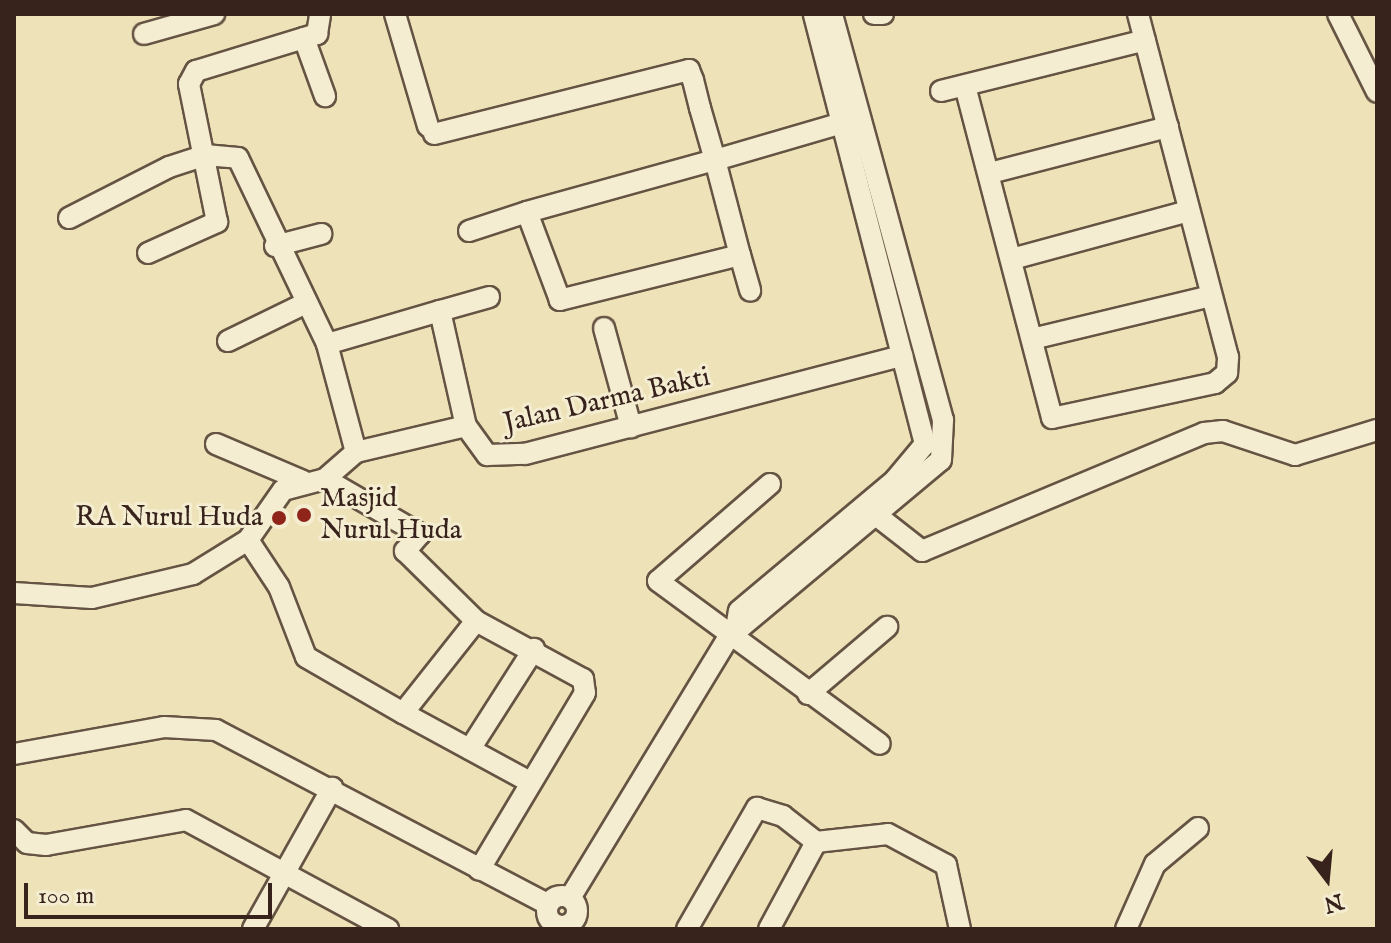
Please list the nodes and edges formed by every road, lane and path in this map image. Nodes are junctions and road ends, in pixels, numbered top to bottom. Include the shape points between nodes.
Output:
1 (214, 14) edge
2 (320, 14) edge
3 (395, 14) edge
4 (814, 14) edge
5 (832, 14) edge
6 (874, 14) edge
7 (883, 14) edge
8 (1138, 14) edge
9 (1338, 14) edge
10 (144, 34) dead end
11 (304, 38) junction
12 (1145, 40) junction
13 (965, 86) junction
14 (941, 91) dead end
15 (1377, 92) edge
16 (325, 96) dead end
17 (839, 124) junction
18 (1168, 127) junction
19 (205, 155) junction
20 (715, 160) junction
21 (990, 173) junction
22 (1189, 211) junction
23 (527, 212) junction
24 (69, 218) dead end
25 (894, 226) junction
26 (469, 231) dead end
27 (868, 233) junction
28 (321, 234) dead end
29 (275, 246) junction
30 (148, 253) dead end
31 (740, 255) junction
32 (1012, 259) junction
33 (750, 291) dead end
34 (1211, 296) junction
35 (489, 297) dead end
36 (304, 304) junction
37 (440, 311) junction
38 (604, 328) dead end
39 (1032, 339) junction
40 (228, 341) dead end
41 (327, 344) junction
42 (902, 356) junction
43 (466, 426) junction
44 (631, 427) junction
45 (1377, 430) edge
46 (216, 444) dead end
47 (356, 452) junction
48 (325, 479) junction
49 (303, 481) junction
50 (770, 484) dead end
51 (869, 510) junction
52 (248, 540) junction
53 (14, 593) edge
54 (476, 621) junction
55 (887, 627) dead end
56 (733, 633) junction
57 (534, 649) junction
58 (808, 694) junction
59 (403, 713) junction
60 (880, 744) dead end
61 (470, 749) junction
62 (14, 754) edge
63 (530, 782) junction
64 (332, 788) junction
65 (1198, 828) dead end
66 (14, 830) edge
67 (816, 842) junction
68 (283, 869) junction
69 (479, 870) junction
70 (570, 898) junction
71 (548, 904) junction
72 (569, 926) edge
73 (253, 929) edge
74 (388, 929) edge
75 (687, 929) edge
76 (769, 929) edge
77 (960, 929) edge
78 (1126, 929) edge

1 - 10 street
2 - 11 street via 322,29
3 - 20 street via 431,130 682,69 693,80
4 - 17 street
5 - 25 street
6 - 7 street
8 - 12 street
9 - 15 street
11 - 16 street
11 - 19 street via 196,71 189,84
12 - 13 street
12 - 18 street
13 - 14 street
13 - 21 street
17 - 20 street
17 - 27 street
18 - 21 street
18 - 22 street
19 - 24 street via 122,186 118,198
19 - 29 street via 238,158 253,179
19 - 30 street via 217,222
20 - 23 street
20 - 31 street
21 - 32 street
22 - 32 street
22 - 34 street
23 - 26 street
23 - 31 street via 560,300
25 - 27 street
25 - 51 street via 946,440 931,473
27 - 42 street
28 - 29 street
29 - 36 street
31 - 33 street
32 - 39 street
34 - 39 street
34 - 39 street via 1229,366 1222,379 1073,418 1049,414
35 - 37 street
36 - 40 street
36 - 41 street
37 - 41 street
37 - 43 street
38 - 44 street
41 - 47 street
42 - 44 street, Jalan Darma Bakti
42 - 51 street via 925,444 922,455
43 - 44 street, Jalan Darma Bakti via 487,455 511,456
43 - 47 street, Jalan Darma Bakti
45 - 51 street via 1295,455 1223,431 1204,433 922,551
46 - 49 street
47 - 48 street
48 - 49 street
48 - 54 street via 420,534 405,551
49 - 52 street via 283,490
50 - 56 street via 658,581
51 - 56 street via 752,624
52 - 53 street via 213,564 147,589 57,600
52 - 59 street via 279,587 306,657
54 - 57 street
54 - 59 street
55 - 58 street
56 - 58 street
56 - 70 street
57 - 61 street
57 - 63 street via 579,675 586,688
58 - 60 street
59 - 61 street
61 - 63 street
62 - 64 street via 197,726
63 - 69 street
64 - 68 street
64 - 69 street
65 - 78 street via 1155,864
66 - 68 street via 27,843 46,845 186,820
67 - 75 street via 783,816 757,808
67 - 76 street
67 - 77 street via 888,834 926,848 946,865
68 - 73 street
68 - 74 street
69 - 71 street
70 - 71 street
70 - 72 street
71 - 72 street

